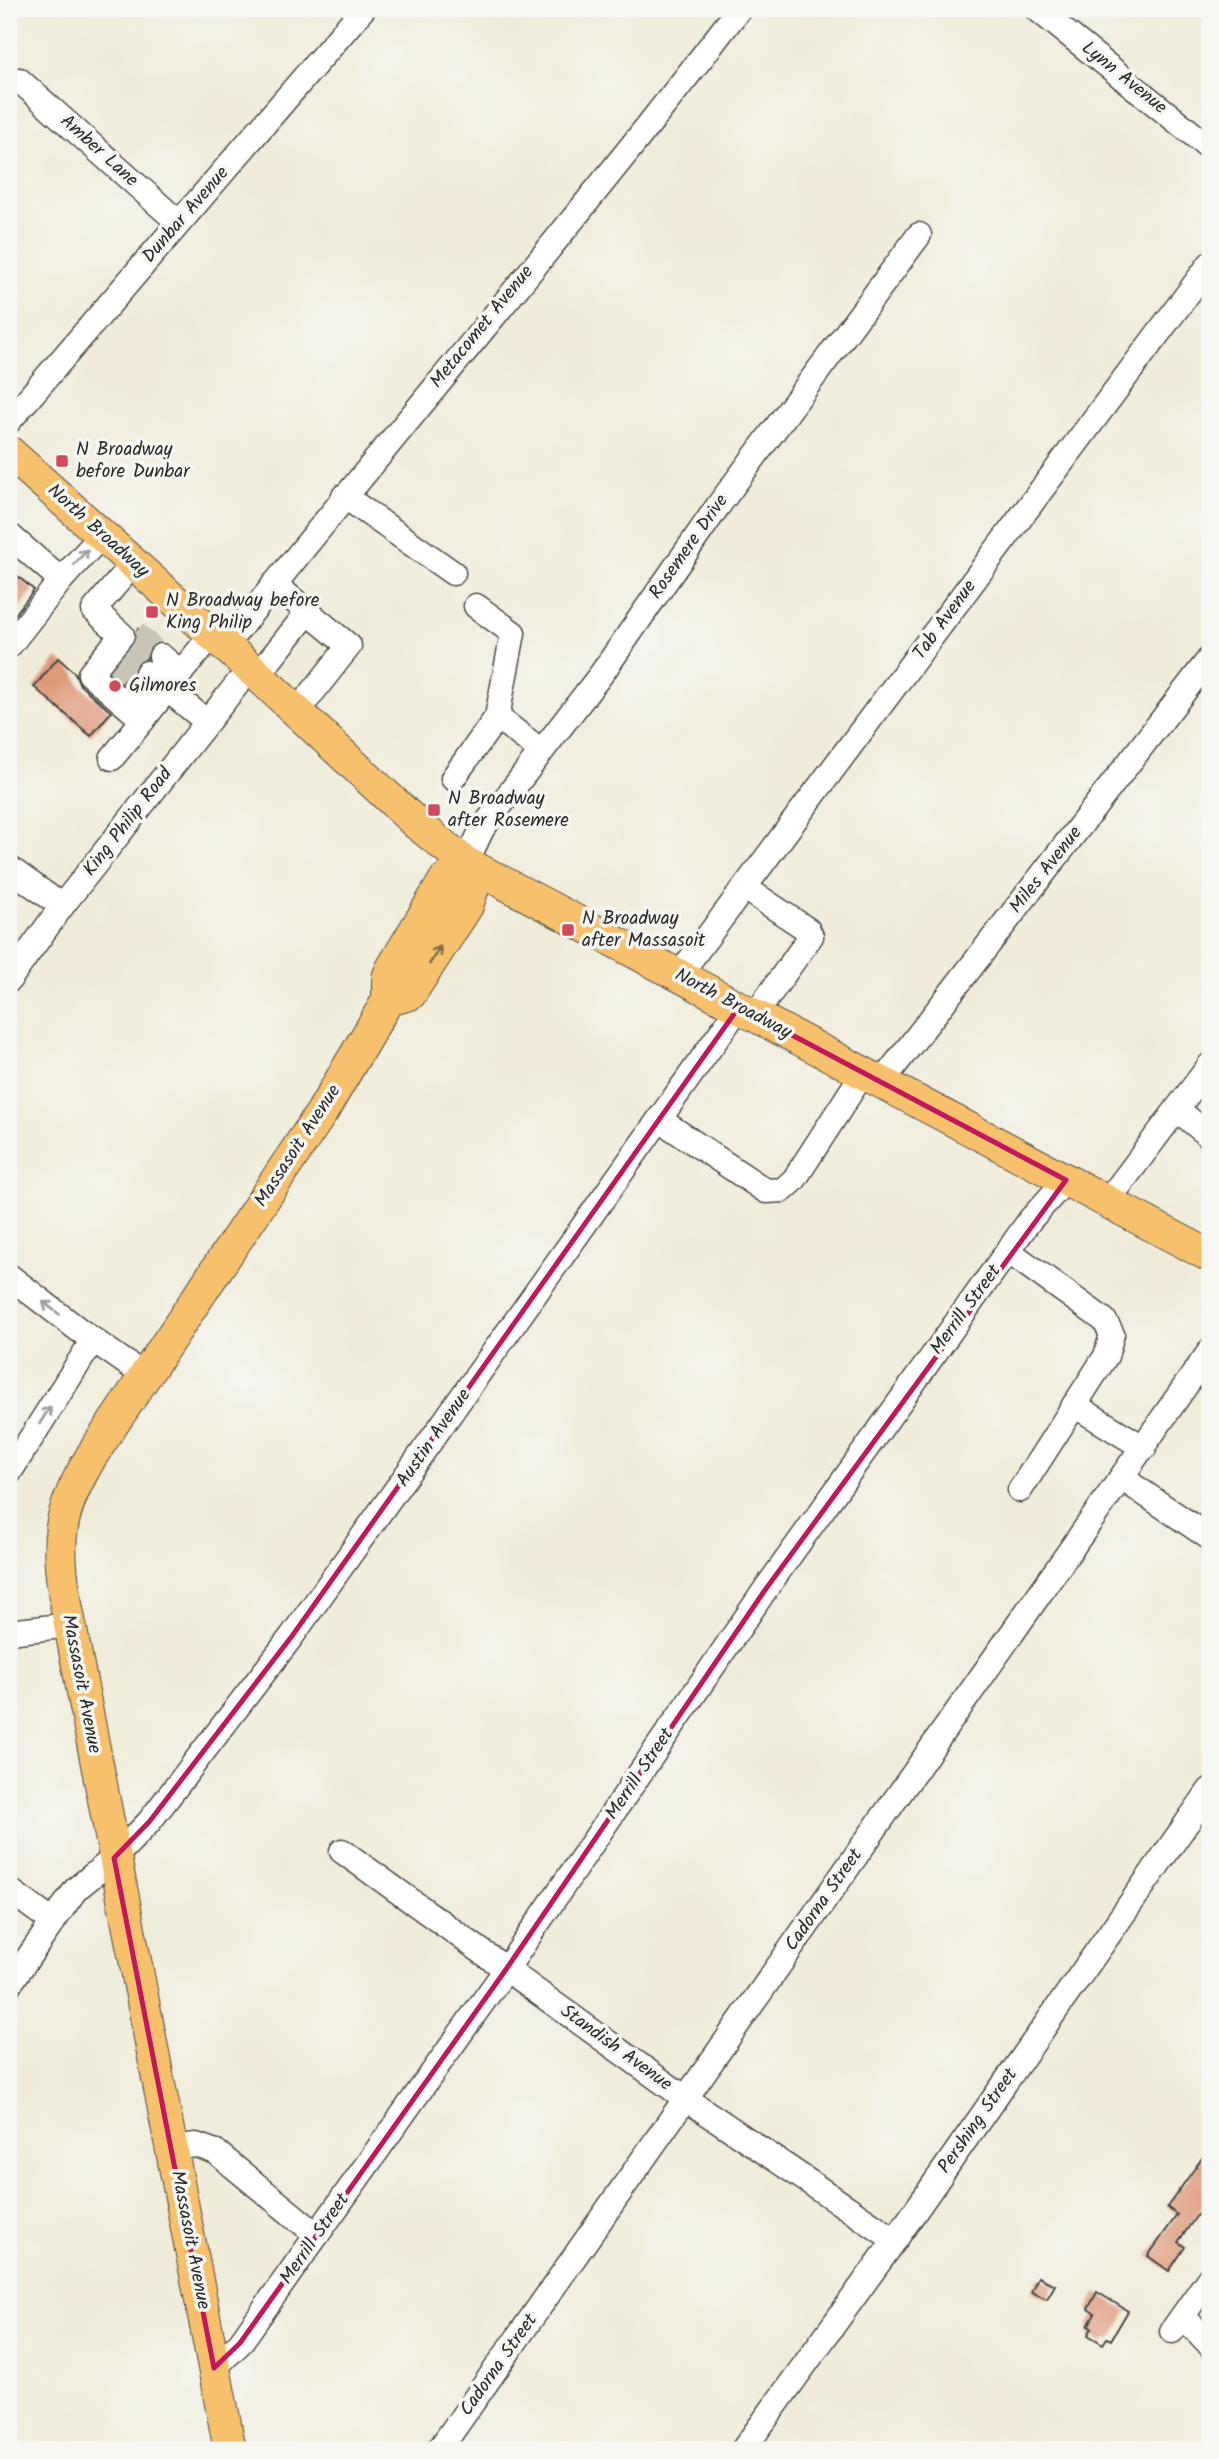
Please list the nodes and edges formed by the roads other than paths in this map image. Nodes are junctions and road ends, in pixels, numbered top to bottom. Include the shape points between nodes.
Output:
1 (363, 9) edge
2 (739, 9) edge
3 (1037, 9) edge
4 (19, 80) dead end
5 (1210, 148) edge
6 (178, 222) junction
7 (919, 235) dead end
8 (1210, 264) edge
9 (9, 421) edge
10 (10, 455) edge
11 (344, 496) junction
12 (9, 535) edge
13 (102, 535) junction
14 (133, 564) junction
15 (453, 573) dead end
16 (61, 580) junction
17 (274, 584) junction
18 (476, 606) dead end
19 (308, 612) junction
20 (219, 640) junction
21 (9, 646) edge
22 (1210, 658) edge
23 (254, 671) junction
24 (148, 672) tunnel mouth
25 (161, 696) junction
26 (297, 712) junction
27 (497, 717) junction
28 (207, 722) junction
29 (541, 751) junction
30 (112, 758) dead end
31 (453, 778) dead end
32 (466, 863) junction
33 (9, 868) edge
34 (745, 888) junction
35 (62, 906) junction
36 (679, 975) junction
37 (9, 980) edge
38 (747, 1011) junction
39 (1207, 1074) edge
40 (872, 1077) junction
41 (1177, 1109) junction
42 (660, 1120) junction
43 (1210, 1137) edge
44 (1066, 1180) junction
45 (1108, 1202) junction
46 (1207, 1249) edge
47 (1008, 1251) junction
48 (9, 1276) edge
49 (93, 1339) junction
50 (1207, 1362) edge
51 (145, 1376) junction
52 (1074, 1405) junction
53 (1143, 1448) junction
54 (10, 1467) edge
55 (1122, 1479) junction
56 (1020, 1490) dead end
57 (1210, 1538) edge
58 (70, 1625) junction
59 (9, 1632) edge
60 (1210, 1790) edge
61 (342, 1851) dead end
62 (114, 1858) junction
63 (9, 1891) edge
64 (53, 1922) junction
65 (507, 1968) junction
66 (9, 1985) edge
67 (685, 2098) junction
68 (172, 2148) junction
69 (317, 2235) junction
70 (895, 2240) junction
71 (1210, 2277) edge
72 (1210, 2345) edge
73 (214, 2368) junction
74 (230, 2450) edge
75 (439, 2450) edge
76 (743, 2450) edge

1 - 6 street, Dunbar Avenue
2 - 11 street, Metacomet Avenue
3 - 5 street, Lynn Avenue
4 - 6 street, Amber Lane
6 - 9 street, Dunbar Avenue
7 - 29 street, Rosemere Drive
8 - 34 street, Tab Avenue
10 - 13 main road, North Broadway
11 - 15 street
11 - 17 street, Metacomet Avenue
12 - 16 street
13 - 14 main road, North Broadway
16 -> 13 street
14 - 20 main road, North Broadway
14 - 25 street via 94,610 116,648 90,674
16 - 21 street
17 - 19 street
17 - 20 street, Metacomet Avenue
18 - 27 street via 513,633
19 - 23 street, King Philip Road
19 - 26 street via 349,646
20 - 23 main road, North Broadway
20 - 25 street, Metacomet Avenue
22 - 40 street, Miles Avenue
23 - 26 main road, North Broadway
23 - 28 street, King Philip Road
24 - 25 street
25 - 28 street
25 - 30 street, Metacomet Avenue
26 - 32 main road, North Broadway via 417,824
27 - 29 street
27 - 31 street
28 - 35 street, King Philip Road
29 - 32 street, Rosemere Drive via 482,829
32 - 36 main road, North Broadway
32 - 51 main road, Massasoit Avenue via 445,880 391,970 388,1000 322,1112
33 - 35 street
34 - 36 street, Tab Avenue
34 - 38 street, Austin Avenue via 811,936
35 - 37 street, King Philip Road
36 - 38 main road, North Broadway
38 - 40 main road, North Broadway
38 - 42 street, Austin Avenue
39 - 41 street
40 - 42 street, Miles Avenue via 783,1191 766,1191
40 - 44 main road, North Broadway
41 - 43 street
41 - 45 street
42 - 62 street, Austin Avenue via 292,1636 149,1822
44 - 45 main road, North Broadway
44 - 47 street, Merrill Street
45 - 46 main road, North Broadway
47 - 52 street via 1104,1320 1112,1334 1106,1356
47 - 65 street, Merrill Street via 765,1590
49 -> 48 street
49 - 51 street
54 -> 49 street
50 - 53 street, Cadorna Street
51 - 58 main road, Massasoit Avenue via 92,1455 64,1511 60,1555
52 - 53 street
52 - 56 street
53 - 55 street, Cadorna Street
55 - 57 street
55 - 67 street, Cadorna Street
58 - 59 street
58 - 62 main road, Massasoit Avenue
60 - 70 street, Pershing Street
61 - 65 street, Standish Avenue
62 - 64 street, Austin Avenue via 76,1889
62 - 68 main road, Massasoit Avenue
63 - 64 street
64 - 66 street, Austin Avenue
65 - 67 street, Standish Avenue
65 - 69 street, Merrill Street
67 - 70 street, Standish Avenue
67 - 75 street, Cadorna Street
68 - 69 street via 196,2145 216,2152
68 - 73 main road, Massasoit Avenue
69 - 73 street, Merrill Street via 240,2343
70 - 76 street, Pershing Street
71 - 72 street via 1177,2324
73 - 74 main road, Massasoit Avenue

